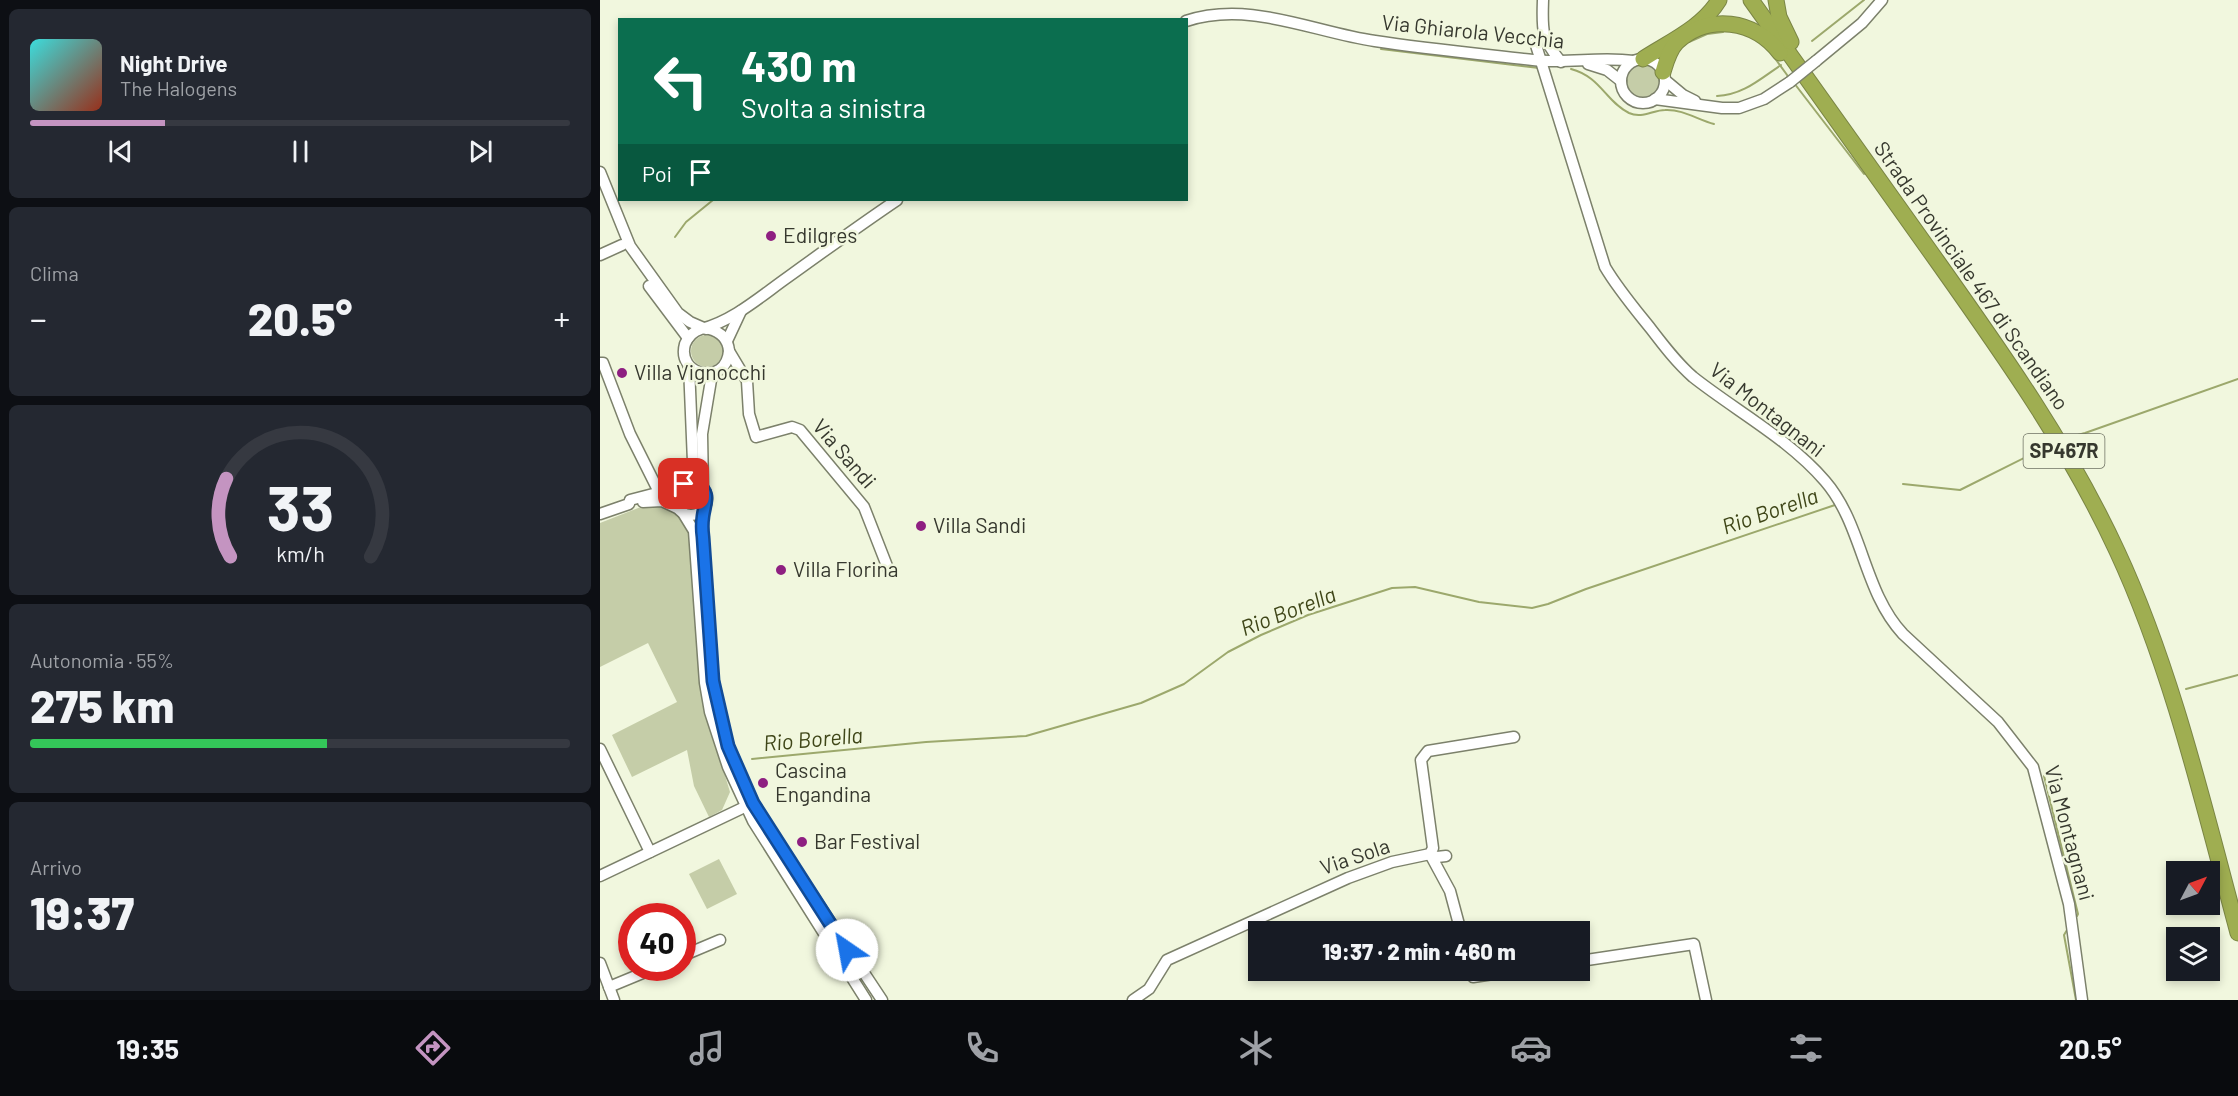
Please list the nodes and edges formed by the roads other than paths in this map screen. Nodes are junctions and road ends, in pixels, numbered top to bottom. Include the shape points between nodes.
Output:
1 (1542, 0) edge
2 (1719, 0) edge
3 (1751, 0) edge
4 (1776, 0) edge
5 (1882, 0) edge
6 (1188, 21) edge
7 (1542, 30) junction
8 (1535, 42) junction
9 (1548, 47) junction
10 (1500, 56) junction
11 (1638, 60) junction
12 (1541, 61) junction
13 (1561, 62) junction
14 (1579, 62) junction
15 (1664, 76) junction
16 (1621, 81) junction
17 (1655, 99) junction
18 (1701, 104) junction
19 (1854, 144) junction
20 (600, 172) edge
21 (600, 191) edge
22 (896, 201) edge
23 (622, 245) junction
24 (600, 255) edge
25 (741, 310) junction
26 (707, 329) junction
27 (688, 338) junction
28 (728, 346) junction
29 (602, 363) edge
30 (689, 366) junction
31 (724, 366) junction
32 (712, 374) junction
33 (742, 375) junction
34 (682, 485) junction
35 (703, 488) junction
36 (659, 492) junction
37 (629, 504) junction
38 (705, 507) junction
39 (680, 511) junction
40 (600, 514) edge
41 (889, 571) dead end
42 (1514, 736) dead end
43 (600, 749) edge
44 (749, 805) junction
45 (650, 852) junction
46 (1430, 854) junction
47 (1446, 856) dead end
48 (600, 876) edge
49 (1458, 921) edge
50 (2238, 933) edge
51 (720, 940) dead end
52 (696, 950) edge
53 (1590, 960) edge
54 (600, 963) edge
55 (624, 981) edge
56 (609, 987) junction
57 (614, 1000) edge
58 (866, 1000) edge
59 (882, 1000) edge
60 (1134, 1000) edge
61 (1706, 1000) edge
62 (2082, 1000) edge

1 - 7 street
2 - 11 highway via 1701,22
3 - 19 highway, Strada Provinciale 467 di Scandiano / SP467R
4 - 19 highway via 1785,34
5 - 18 street, Via Ghiarola Vecchia, bridge via 1862,23 1764,99 1739,108
6 - 10 street, Via Ghiarola Vecchia via 1218,14 1264,16 1372,41
7 - 8 street
7 - 9 street
8 - 10 street via 1521,52 1504,50
8 - 12 street, Via Montagnani
9 - 12 street
9 - 13 street
10 - 12 street, Via Ghiarola Vecchia
11 - 14 street, Via Ghiarola Vecchia
11 - 15 street, Via Ghiarola Vecchia via 1654,62
11 - 16 street via 1624,69
12 - 13 street, Via Ghiarola Vecchia
12 - 62 street, Via Montagnani via 1605,267 1616,285 1684,369 1803,459 1824,480 1841,500 1877,595 1890,618 1998,722 2033,767 2069,904
13 - 14 street, Via Ghiarola Vecchia
14 - 16 street, Via Ghiarola Vecchia via 1607,70
15 - 17 street via 1664,89
15 - 18 street, Via Ghiarola Vecchia via 1683,95
15 - 19 highway via 1670,51 1690,33 1724,24 1756,31 1775,47
16 - 17 street, Via Ghiarola Vecchia via 1624,93 1633,101
17 - 18 street, Via Ghiarola Vecchia
19 - 50 highway, Strada Provinciale 467 di Scandiano / SP467R via 2000,350 2093,501 2152,636
20 - 26 street via 630,246 678,313
21 - 23 street
22 - 25 street
23 - 24 street
23 - 27 street
25 - 26 street
25 - 28 street
26 - 27 street
26 - 28 street via 719,332
27 - 30 street via 684,353
28 - 31 street
28 - 33 street, Via Sandi
29 - 36 street via 634,445
30 - 32 street via 699,373
30 - 34 street via 693,462
31 - 32 street
31 - 33 street
32 - 35 street via 702,434
33 - 41 street, Via Sandi via 748,386 749,414 756,437 792,427 800,430 864,507
34 - 35 street via 694,483
34 - 36 street
34 - 39 street via 675,498
35 - 38 street via 707,497
36 - 37 street via 630,500
37 - 39 street via 654,500
37 - 40 street
38 - 39 street via 696,514
38 - 44 street via 702,518 713,681 728,746
39 - 44 street via 694,531 710,712 728,767
42 - 46 street via 1423,756 1433,848
43 - 45 street
44 - 45 street
44 - 58 street
44 - 59 street
45 - 48 street
46 - 47 street, Via Sola
46 - 49 street via 1450,891
46 - 60 street, Via Sola via 1348,878 1167,960 1149,989
51 - 52 street
53 - 61 street via 1694,944
54 - 56 street
55 - 56 street
56 - 57 street

